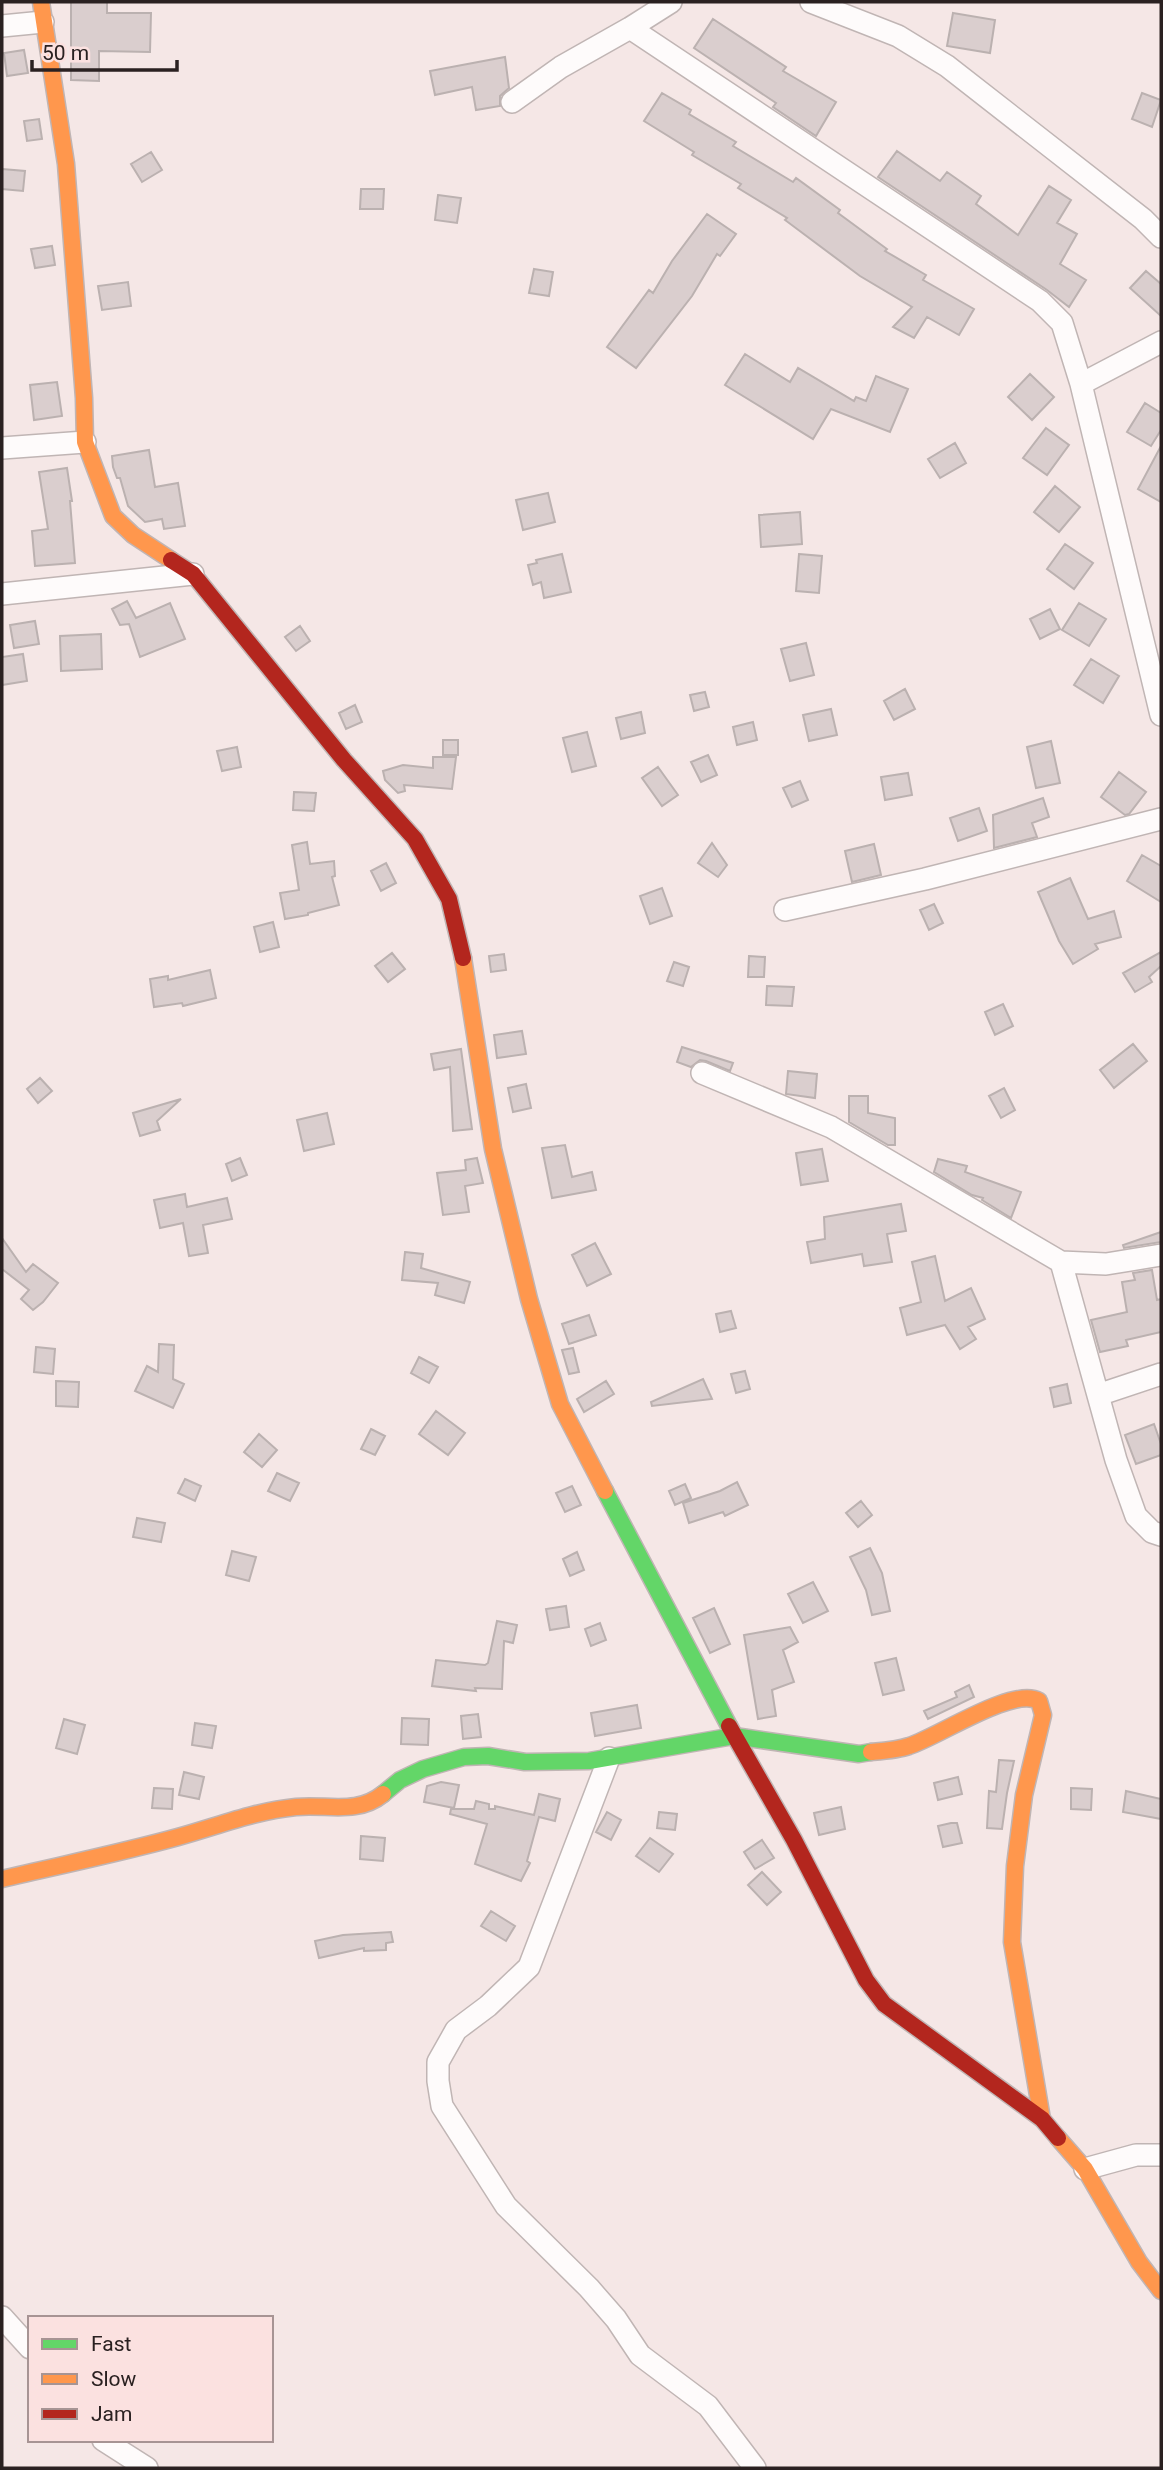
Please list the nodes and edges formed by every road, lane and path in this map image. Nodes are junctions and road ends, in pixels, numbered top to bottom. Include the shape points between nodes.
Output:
1 (671, 2) edge
2 (811, 2) edge
3 (42, 12) edge
4 (2, 26) edge
5 (630, 29) junction
6 (512, 102) dead end
7 (1161, 237) edge
8 (1161, 342) edge
9 (1081, 384) junction
10 (85, 442) junction
11 (2, 448) edge
12 (193, 574) junction
13 (2, 594) edge
14 (1161, 715) edge
15 (1161, 819) edge
16 (785, 910) dead end
17 (702, 1073) dead end
18 (1161, 1255) edge
19 (1061, 1262) junction
20 (1161, 1374) edge
21 (1098, 1395) junction
22 (1161, 1535) edge
23 (734, 1736) junction
24 (609, 1758) junction
25 (2, 1879) edge
26 (1042, 2119) junction
27 (1161, 2155) edge
28 (1085, 2169) junction
29 (1161, 2291) edge
30 (2, 2317) edge
31 (28, 2346) edge
32 (106, 2442) edge
33 (147, 2468) edge
34 (755, 2468) edge

1 - 5 street
2 - 7 street via 898,36 947,66
3 - 4 street
3 - 10 street via 66,164
5 - 6 street via 561,67
5 - 9 street via 1040,301 1062,323
8 - 9 street
9 - 14 street
10 - 11 street
10 - 12 street via 113,516 133,535
12 - 13 street
12 - 23 street via 344,760 415,839 449,899 468,977 493,1149 560,1404
15 - 16 street
17 - 19 street via 831,1127
18 - 19 street via 1106,1264
19 - 21 street
20 - 21 street
21 - 22 street via 1136,1516
23 - 24 street
23 - 26 street via 866,1980 884,2004
23 - 26 street via 859,1754 908,1748 1011,1699 1039,1701 1044,1715 1024,1795 1012,1942
24 - 25 street via 525,1762 488,1756 464,1758 400,1780 373,1802 359,1807 297,1807 249,1815
24 - 34 street via 529,1967 457,2030 438,2062 442,2106 506,2206 589,2288 640,2355 708,2406
26 - 28 street
27 - 28 street via 1136,2155
28 - 29 street
30 - 31 street
32 - 33 street

